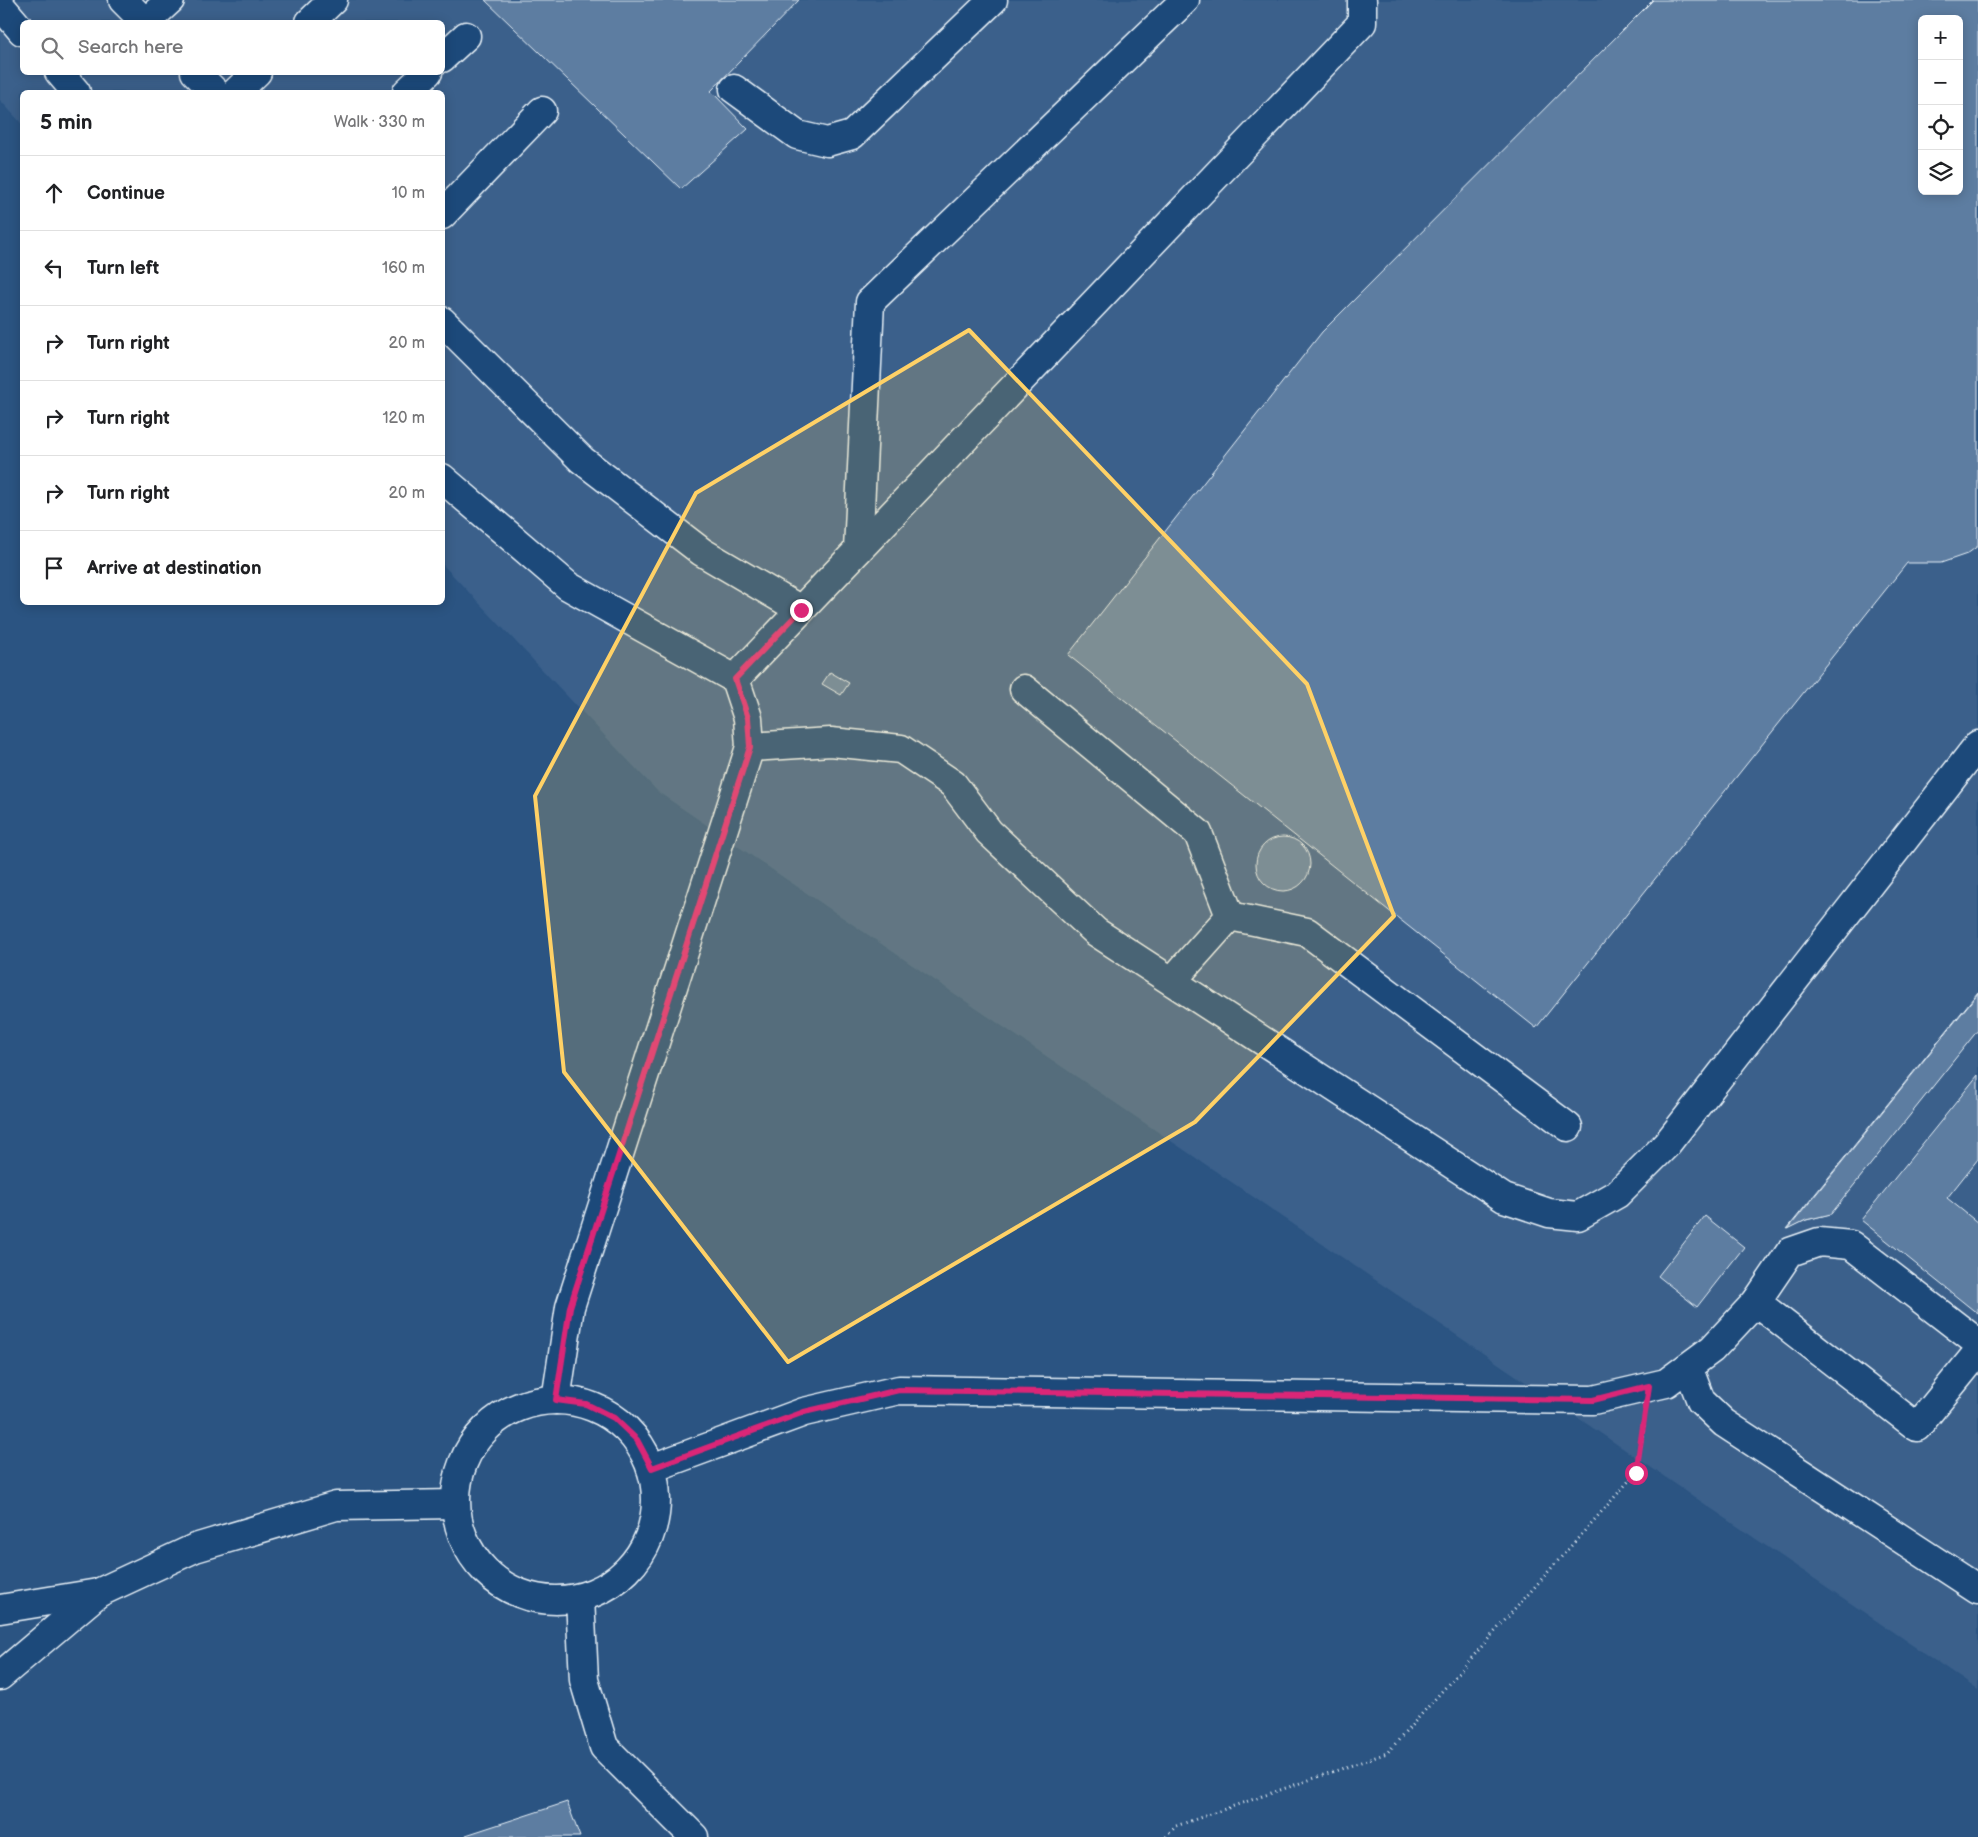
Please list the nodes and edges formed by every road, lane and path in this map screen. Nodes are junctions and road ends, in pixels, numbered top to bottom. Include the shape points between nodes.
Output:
1 (123, 0) edge
2 (170, 0) edge
3 (333, 0) edge
4 (993, 0) edge
5 (1185, 0) edge
6 (1362, 0) edge
7 (0, 6) edge
8 (144, 20) edge
9 (148, 20) edge
10 (312, 20) edge
11 (20, 29) edge
12 (466, 36) dead end
13 (445, 55) edge
14 (62, 75) edge
15 (198, 75) edge
16 (254, 75) edge
17 (425, 75) edge
18 (734, 89) dead end
19 (74, 90) edge
20 (213, 90) edge
21 (238, 90) edge
22 (409, 90) edge
23 (542, 111) dead end
24 (445, 211) edge
25 (445, 323) edge
26 (445, 481) edge
27 (858, 550) junction
28 (801, 610) junction
29 (735, 679) junction
30 (1024, 689) dead end
31 (1978, 745) edge
32 (750, 747) junction
33 (1230, 916) junction
34 (1172, 981) junction
35 (1568, 1127) dead end
36 (1756, 1302) junction
37 (1978, 1343) edge
38 (1978, 1352) edge
39 (1688, 1367) junction
40 (1649, 1386) junction
41 (556, 1400) junction
42 (652, 1468) junction
43 (455, 1504) junction
44 (1978, 1589) edge
45 (98, 1593) junction
46 (580, 1598) junction
47 (0, 1608) edge
48 (0, 1676) edge
49 (694, 1837) edge
50 (1166, 1837) edge

1 - 8 street
2 - 9 street
3 - 10 street
4 - 18 street via 852,135 826,142 796,135
5 - 27 street via 870,302
6 - 27 street via 1362,23
7 - 11 street
12 - 13 street
14 - 19 street
15 - 20 street
16 - 21 street
17 - 22 street
23 - 24 street
25 - 28 street via 582,460 702,552
26 - 29 street via 568,586
27 - 28 street
28 - 29 street
29 - 32 street via 748,718
30 - 33 street via 1198,833
31 - 34 street via 1666,1145 1617,1194 1578,1216 1549,1213 1504,1198
32 - 34 street via 831,742 901,749 953,784 989,832 1096,932
32 - 41 street via 570,1307
33 - 34 street
33 - 35 street via 1307,932
36 - 37 street via 1790,1252 1819,1242 1851,1244
36 - 38 street via 1917,1426
36 - 39 street via 1712,1349
39 - 40 street via 1666,1383
39 - 44 street via 1701,1401 1724,1423
40 - 42 street via 1593,1400 899,1390 804,1412
40 - 50 path via 1636,1473 1387,1753 1176,1826
41 - 42 street via 586,1404 614,1418 637,1440
41 - 43 street via 524,1405 495,1420 473,1444 459,1473
42 - 46 street via 657,1501 652,1533 640,1556 610,1585
43 - 45 street via 336,1506 195,1548
43 - 46 street via 461,1533 475,1560 496,1581 522,1595 550,1601
45 - 47 street
45 - 48 street
46 - 49 street via 584,1680 604,1747

